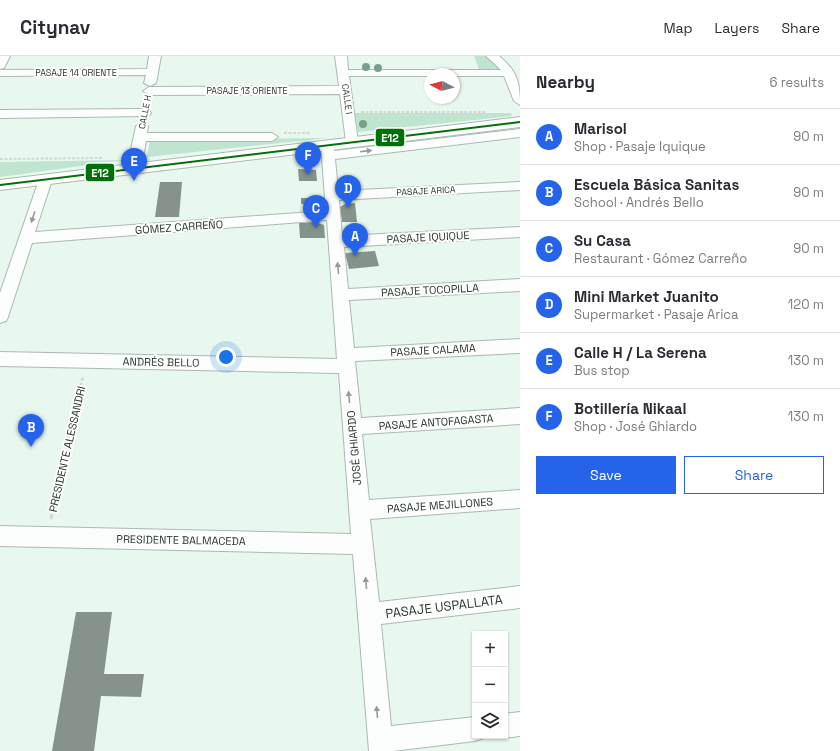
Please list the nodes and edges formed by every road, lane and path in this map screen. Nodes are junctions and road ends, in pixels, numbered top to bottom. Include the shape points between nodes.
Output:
1 (4, 56) edge
2 (155, 56) edge
3 (341, 56) edge
4 (492, 56) edge
5 (0, 66) edge
6 (152, 72) junction
7 (0, 73) edge
8 (508, 73) junction
9 (343, 74) junction
10 (345, 90) junction
11 (149, 91) junction
12 (520, 102) edge
13 (348, 112) junction
14 (489, 112) dead end
15 (144, 113) junction
16 (0, 114) edge
17 (520, 122) edge
18 (520, 133) edge
19 (272, 136) dead end
20 (140, 137) junction
21 (352, 142) junction
22 (327, 151) junction
23 (106, 158) dead end
24 (0, 159) edge
25 (134, 169) junction
26 (45, 180) junction
27 (0, 185) edge
28 (520, 186) edge
29 (331, 196) junction
30 (333, 215) junction
31 (520, 232) edge
32 (26, 238) junction
33 (335, 242) junction
34 (520, 285) edge
35 (340, 295) junction
36 (0, 317) edge
37 (520, 346) edge
38 (0, 359) edge
39 (86, 360) junction
40 (346, 360) junction
41 (520, 416) edge
42 (352, 427) junction
43 (520, 499) edge
44 (359, 510) junction
45 (0, 536) edge
46 (47, 537) junction
47 (362, 544) junction
48 (520, 597) edge
49 (369, 614) junction
50 (520, 724) edge
51 (508, 726) edge
52 (472, 730) edge
53 (380, 746) edge

1 - 5 street
2 - 6 street, CALLE H
3 - 9 street, CALLE I
4 - 8 street via 502,63
6 - 7 street, PASAJE 14 ORIENTE
6 - 11 street, CALLE H
8 - 9 street
8 - 12 street
9 - 10 street, CALLE I
10 - 11 street, PASAJE 13 ORIENTE
10 - 13 street, CALLE I
11 - 15 street, CALLE H
13 - 14 path
13 - 21 street, CALLE I
15 - 16 street
15 - 20 street, CALLE H
17 - 21 main road
22 -> 18 street
19 - 20 street
20 - 25 street, CALLE H
21 - 22 main road
22 - 25 main road
22 - 29 street, JOSÉ GHIARDO
23 - 24 path
25 - 26 main road
26 - 27 main road
26 -> 32 street
28 - 29 street, PASAJE ARICA
29 - 30 street, JOSÉ GHIARDO
30 - 32 street, GÓMEZ CARREÑO
30 - 33 street, JOSÉ GHIARDO
31 - 33 street, PASAJE IQUIQUE
32 - 36 street
35 -> 33 street, JOSÉ GHIARDO
34 - 35 street, PASAJE TOCOPILLA
35 - 40 street, JOSÉ GHIARDO
37 - 40 street, PASAJE CALAMA
38 - 39 street, ANDRÉS BELLO
39 - 40 street, ANDRÉS BELLO
39 - 46 path, PRESIDENTE ALESSANDRI
42 -> 40 street, JOSÉ GHIARDO
41 - 42 street, PASAJE ANTOFAGASTA
42 - 44 street, JOSÉ GHIARDO
43 - 44 street, PASAJE MEJILLONES
44 - 47 street, JOSÉ GHIARDO
45 - 46 street, PRESIDENTE BALMACEDA
46 - 47 street, PRESIDENTE BALMACEDA
49 -> 47 street, JOSÉ GHIARDO
48 - 49 street, PASAJE USPALLATA
53 -> 49 street, JOSÉ GHIARDO
50 - 51 street
52 - 53 street

